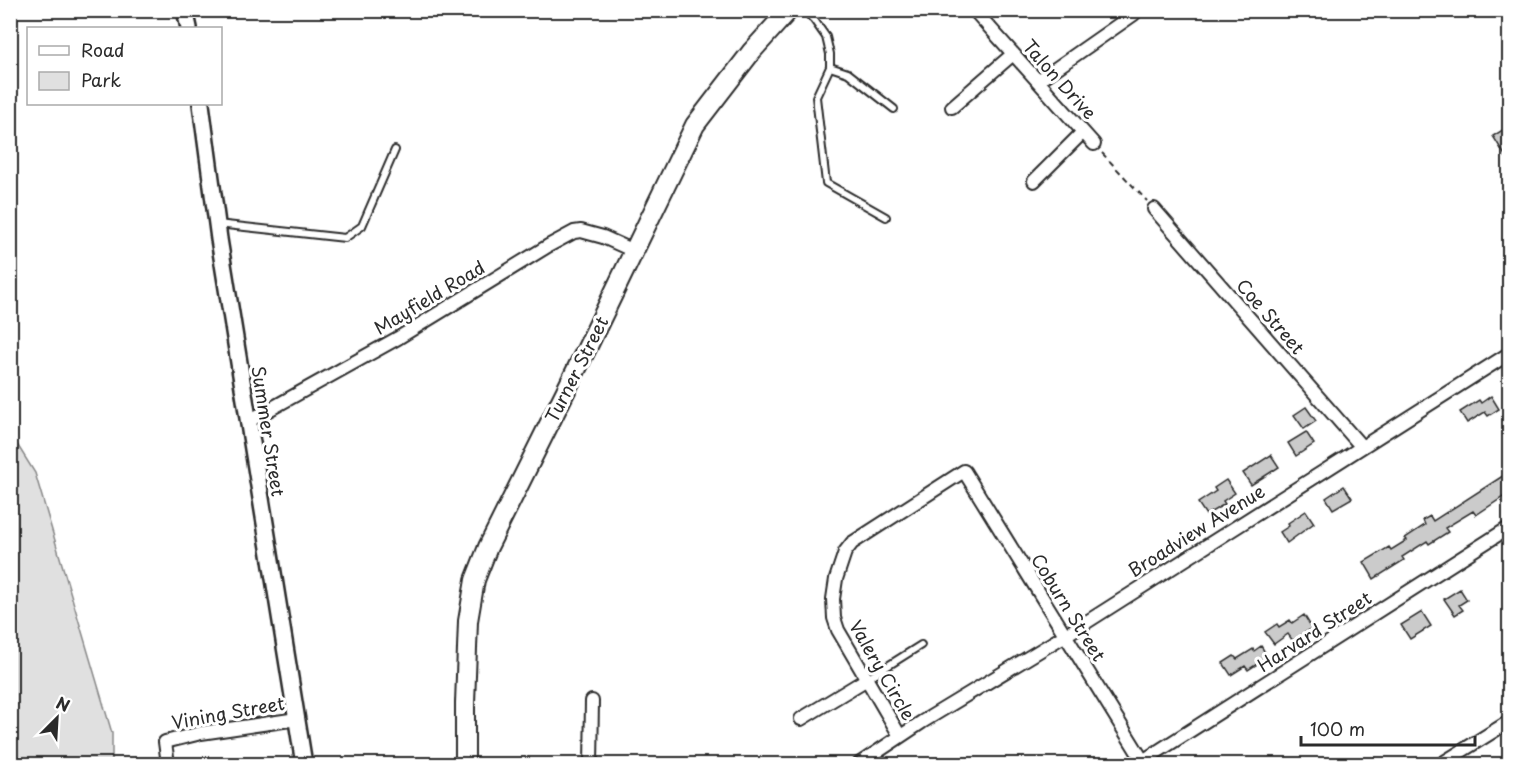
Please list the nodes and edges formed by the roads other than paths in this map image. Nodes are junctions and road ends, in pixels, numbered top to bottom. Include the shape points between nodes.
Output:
1 (185, 10) edge
2 (789, 10) edge
3 (804, 10) edge
4 (974, 10) edge
5 (1134, 14) dead end
6 (189, 27) edge
7 (1013, 54) junction
8 (830, 68) junction
9 (1038, 81) junction
10 (201, 105) edge
11 (952, 107) dead end
12 (894, 109) dead end
13 (1083, 132) junction
14 (1094, 144) road end
15 (395, 150) dead end
16 (1034, 181) dead end
17 (1154, 209) road end
18 (886, 217) dead end
19 (217, 224) junction
20 (634, 251) junction
21 (1509, 352) edge
22 (247, 422) junction
23 (1361, 446) junction
24 (964, 471) joint
25 (1509, 526) edge
26 (1065, 635) junction
27 (921, 645) dead end
28 (867, 679) junction
29 (592, 701) dead end
30 (297, 718) junction
31 (801, 719) dead end
32 (1509, 721) edge
33 (900, 736) junction
34 (1141, 763) edge
35 (168, 765) edge
36 (304, 765) edge
37 (465, 765) edge
38 (591, 765) edge
39 (859, 765) edge
40 (1441, 765) edge

1 - 6 street
2 - 20 main road, Turner Street via 695,125
3 - 8 lane via 826,37
4 - 7 street, Talon Drive
5 - 9 street
7 - 9 street, Talon Drive
7 - 11 street
8 - 12 lane via 848,73
8 - 18 lane via 816,97 826,183
9 - 13 street, Talon Drive
10 - 19 street, Summer Street
13 - 14 street, Talon Drive
13 - 16 street
15 - 19 lane via 362,226 345,238
17 - 23 street, Coe Street
19 - 22 street, Summer Street
20 - 22 street, Mayfield Road via 591,233 574,232 398,338
20 - 37 main road, Turner Street via 496,526 476,580 468,621
21 - 23 street, Broadview Avenue
22 - 30 street, Summer Street
23 - 26 street, Broadview Avenue
24 - 26 street, Coburn Street
24 - 28 street, Valery Circle via 884,521 845,552 836,579 834,618
25 - 34 street, Harvard Street
26 - 33 street, Broadview Avenue
26 - 34 street, Coburn Street
27 - 28 lane
28 - 31 street
28 - 33 street, Valery Circle
29 - 38 street
30 - 35 street, Vining Street via 165,742
30 - 36 street, Summer Street
32 - 40 street
33 - 39 street, Broadview Avenue

